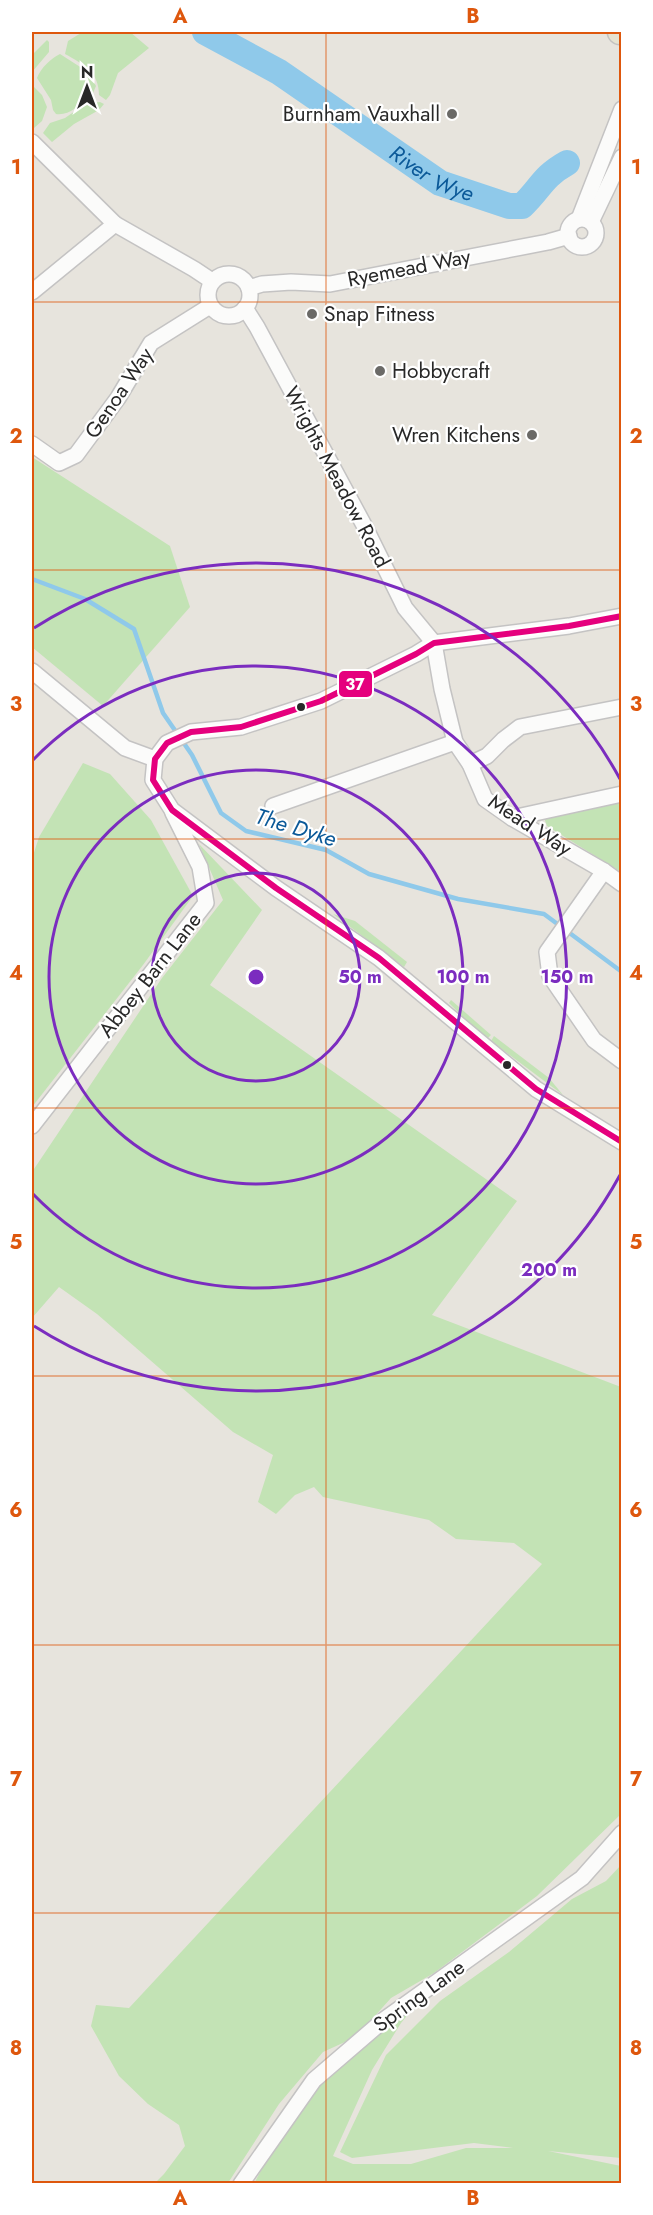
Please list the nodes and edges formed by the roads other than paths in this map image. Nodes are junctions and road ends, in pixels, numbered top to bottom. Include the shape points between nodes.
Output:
1 (621, 109) edge
2 (32, 142) edge
3 (621, 157) edge
4 (585, 221) junction
5 (115, 224) junction
6 (569, 236) junction
7 (212, 281) junction
8 (249, 288) junction
9 (32, 292) edge
10 (210, 306) junction
11 (244, 308) junction
12 (32, 444) edge
13 (621, 616) edge
14 (434, 644) junction
15 (32, 670) edge
16 (621, 707) edge
17 (455, 742) junction
18 (155, 759) junction
19 (470, 764) junction
20 (621, 794) edge
21 (273, 806) dead end
22 (172, 810) junction
23 (512, 818) junction
24 (604, 871) junction
25 (621, 884) edge
26 (621, 1062) edge
27 (32, 1126) edge
28 (621, 1142) edge
29 (621, 1833) edge
30 (241, 2184) edge

1 - 4 street, Ryemead Way
2 - 5 street
3 - 4 street, Ryemead Way
4 - 6 street, Ryemead Way via 570,227
4 - 6 street, Ryemead Way via 596,234 589,245 576,245
5 - 7 street
5 - 9 street
6 - 8 street, Ryemead Way via 330,284 291,282
7 - 8 street via 228,274 241,278
7 - 10 street
8 - 11 street
10 - 11 street via 226,315
10 - 12 street, Genoa Way via 151,343 118,398 76,455 59,463
11 - 14 street, Wrights Meadow Road via 365,527 405,608
13 - 14 street
14 - 17 street, Mead Way
14 - 18 street via 321,701 241,727 191,732 167,743
15 - 18 street via 125,748
16 - 19 street via 520,727 487,756
17 - 19 street, Mead Way
17 - 21 street
18 - 22 street via 153,780
19 - 23 street, Mead Way via 485,800
20 - 23 street
22 - 27 street, Abbey Barn Lane via 200,867 206,903
22 - 28 street via 379,958 536,1089
23 - 24 street, Mead Way
24 - 25 street, Mead Way
24 - 26 street via 547,952 550,976 556,985 594,1040
29 - 30 street, Spring Lane via 582,1878 385,2019 314,2080

